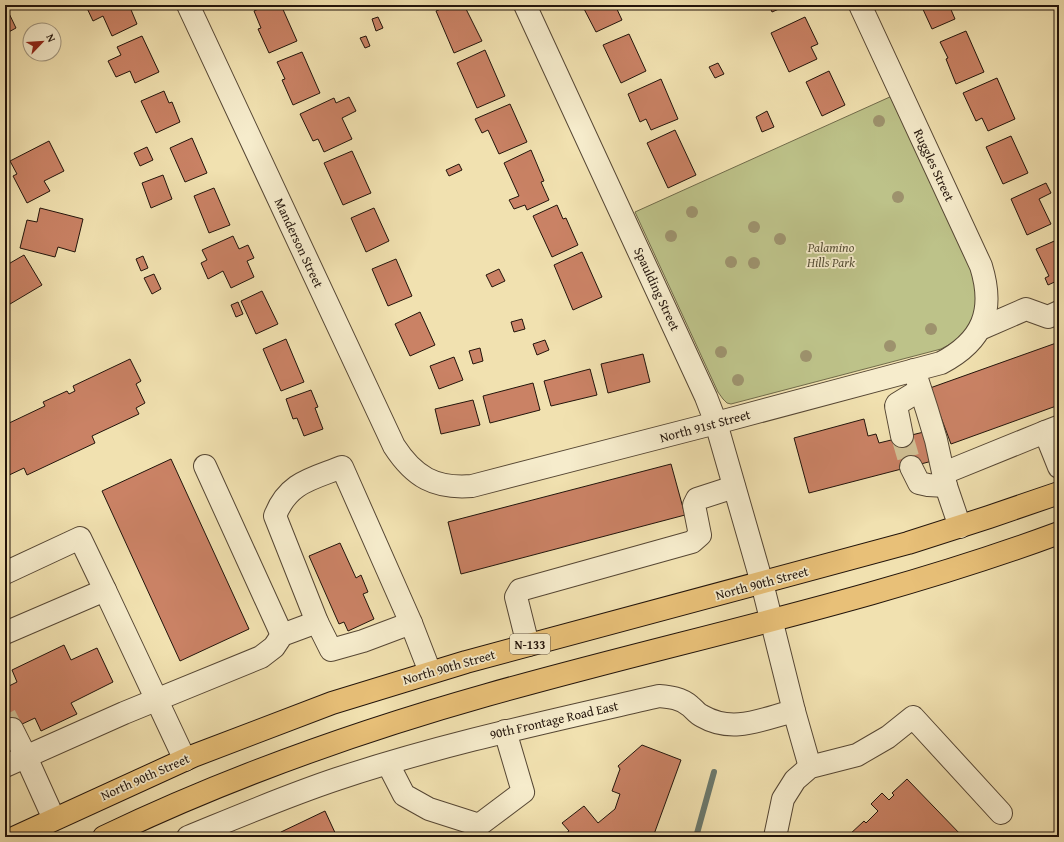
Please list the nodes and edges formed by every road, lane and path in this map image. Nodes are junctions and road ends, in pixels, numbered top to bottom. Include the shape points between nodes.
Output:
1 (188, 5) edge
2 (524, 5) edge
3 (860, 5) edge
4 (1059, 312) edge
5 (980, 329) junction
6 (917, 380) junction
7 (716, 423) junction
8 (1052, 429) edge
9 (902, 436) tunnel mouth
10 (205, 466) dead end
11 (911, 467) tunnel mouth
12 (1059, 467) edge
13 (419, 475) joint
14 (945, 480) junction
15 (734, 487) junction
16 (1059, 493) edge
17 (960, 526) junction
18 (1059, 533) edge
19 (5, 573) edge
20 (762, 583) junction
21 (105, 590) junction
22 (771, 620) junction
23 (317, 622) junction
24 (411, 623) junction
25 (5, 633) edge
26 (282, 635) junction
27 (528, 645) junction
28 (430, 672) junction
29 (157, 699) junction
30 (794, 711) junction
31 (12, 729) tunnel mouth
32 (505, 732) junction
33 (26, 757) junction
34 (185, 760) junction
35 (388, 764) junction
36 (5, 766) edge
37 (810, 766) junction
38 (1001, 813) dead end
39 (54, 819) junction
40 (16, 837) edge
41 (104, 837) edge
42 (188, 837) edge
43 (775, 837) edge

1 - 13 street, Manderson Street via 394,446 403,461
2 - 7 street, Spaulding Street via 660,296
3 - 5 street, Ruggles Street via 981,266 988,296
4 - 5 street via 1048,317 1026,309
5 - 6 street, North 91st Street via 956,355
6 - 7 street, North 91st Street
6 - 9 street via 896,406
6 - 14 street via 936,440
7 - 13 street, North 91st Street via 472,486 437,484
7 - 15 street, Spaulding Street
8 - 12 street
8 - 14 street
10 - 26 street
11 - 14 street via 919,483 928,486
14 - 17 street
15 - 20 street, Spaulding Street
15 - 27 street via 697,499 694,504 700,535 692,542 520,590 516,597
16 - 17 main road, North 90th Street / N-133
17 - 20 main road, North 90th Street / N-133
18 - 22 main road via 993,556
19 - 21 street via 80,538
20 - 22 street
20 - 27 main road, North 90th Street / N-133
21 - 25 street
21 - 29 street
22 - 30 street
22 - 41 main road via 425,713 253,773
23 - 24 street via 331,650
23 - 24 street via 274,516 288,492 302,483 342,467
23 - 26 street
24 - 28 street
26 - 29 street via 274,647 261,657
27 - 28 main road, North 90th Street / N-133
28 - 34 main road, North 90th Street / N-133 via 332,703
29 - 33 street
29 - 34 street
30 - 32 street, 90th Frontage Road East via 730,726 700,715 676,698 659,696
30 - 37 street
31 - 33 street
32 - 35 street, 90th Frontage Road East
32 - 35 street via 522,792 479,825 429,809 404,795
33 - 36 street
33 - 39 street
34 - 39 main road, North 90th Street / N-133
35 - 42 street, 90th Frontage Road East via 323,784
37 - 38 street via 857,755 888,737 913,717
37 - 43 street via 795,780 783,799
39 - 40 main road, North 90th Street / N-133

